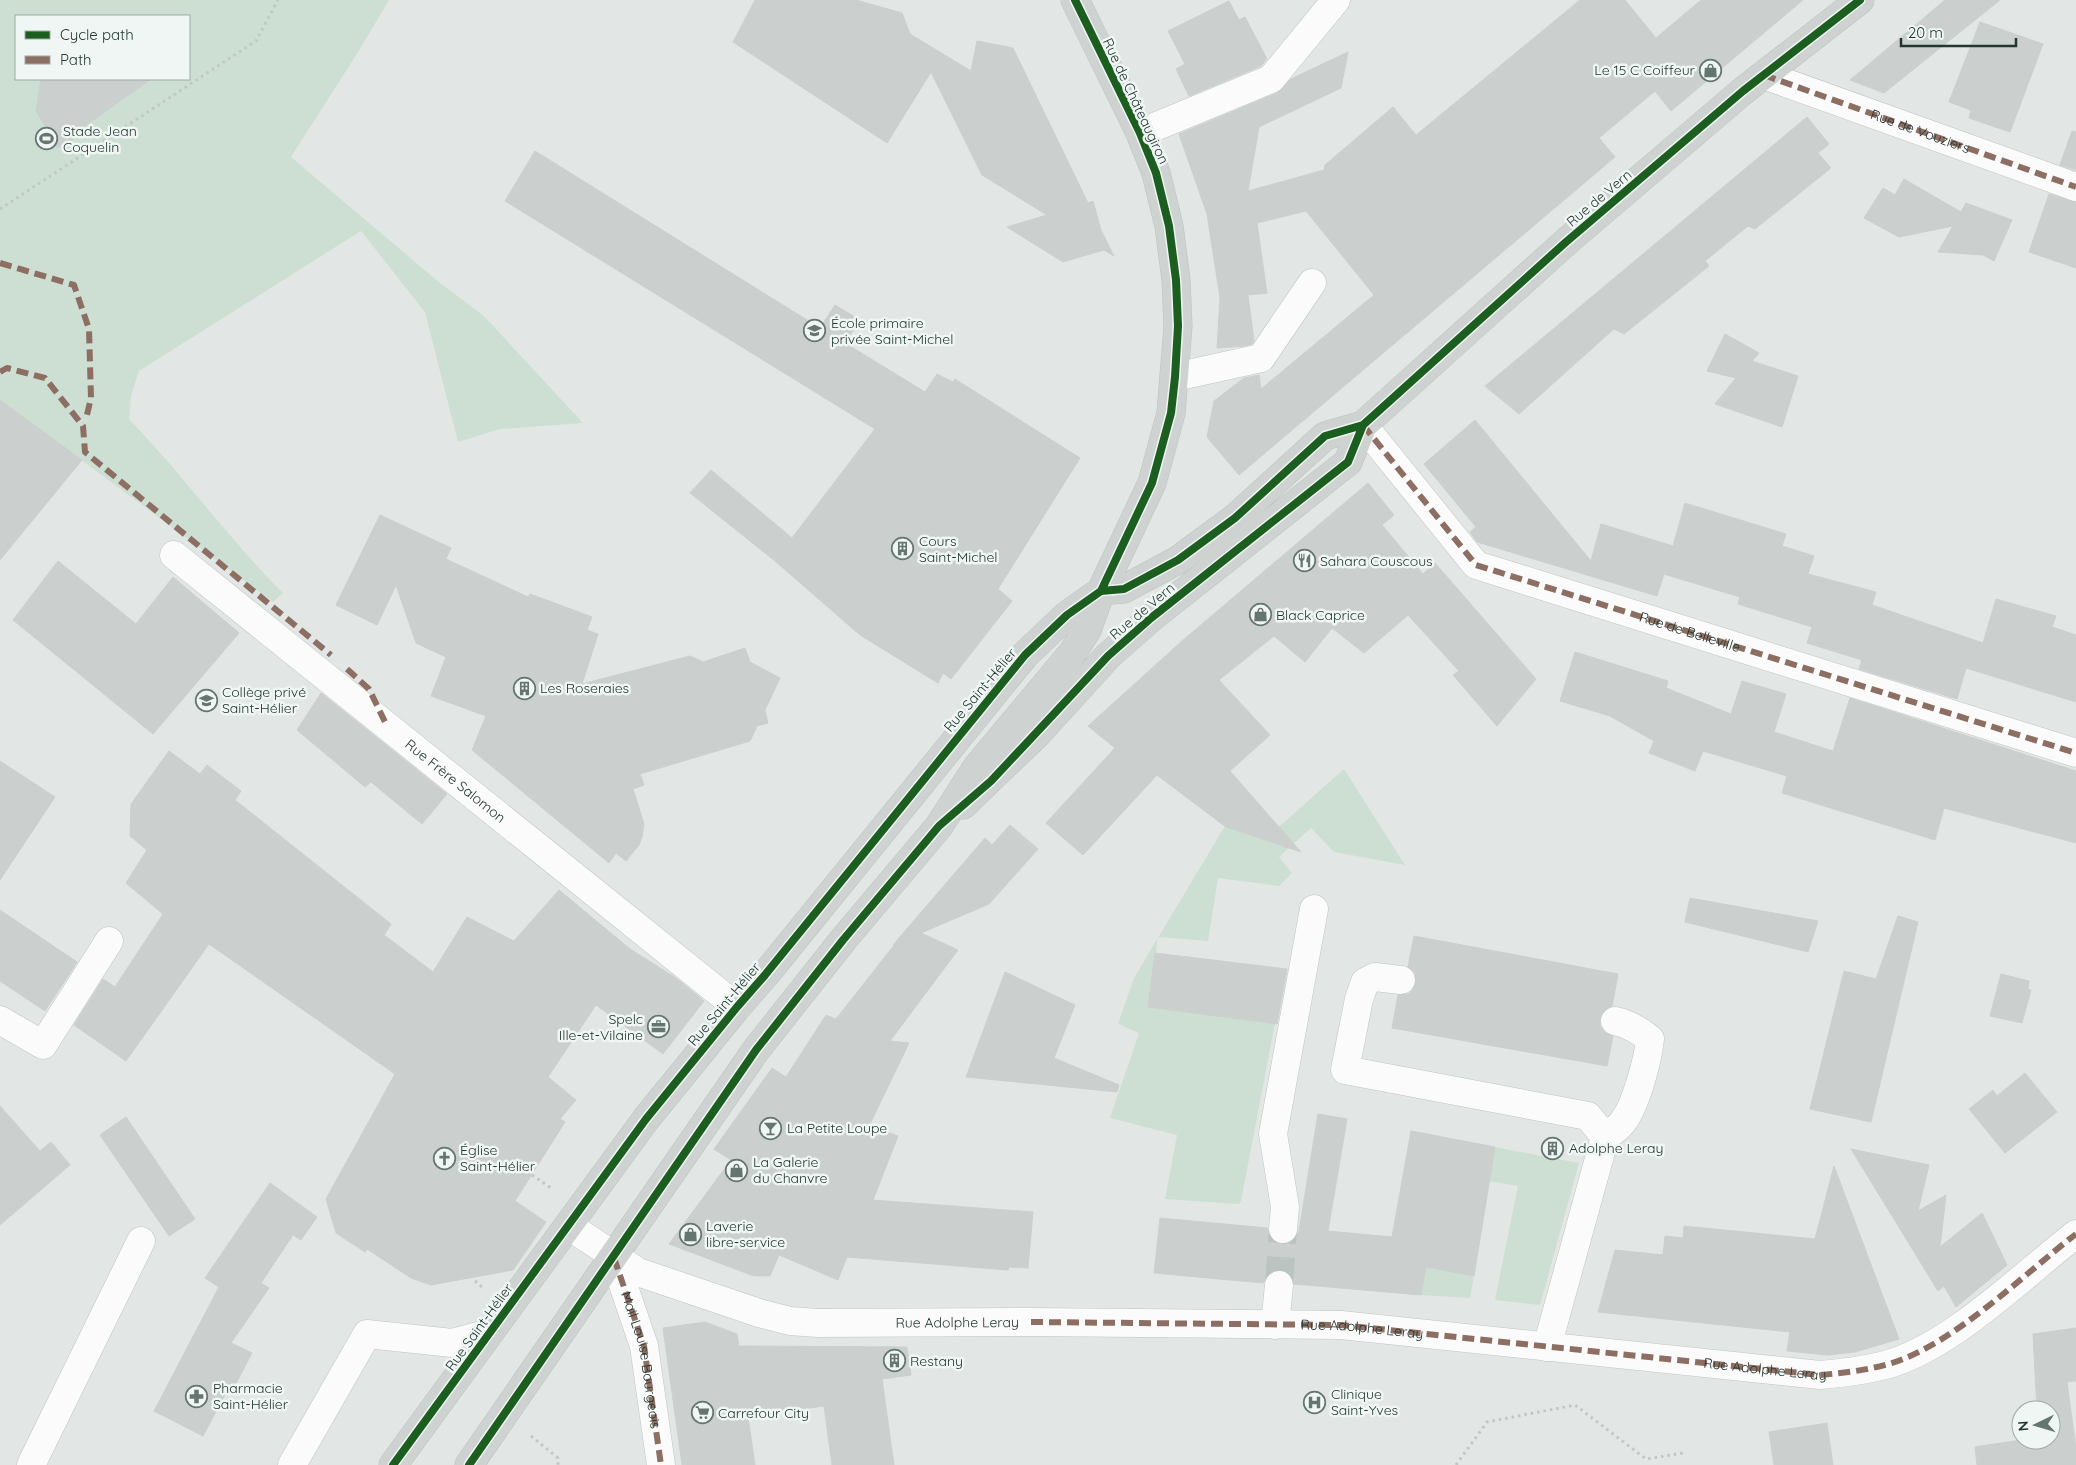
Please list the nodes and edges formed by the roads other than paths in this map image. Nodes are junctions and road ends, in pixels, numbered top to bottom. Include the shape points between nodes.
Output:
1 (1075, 0) edge
2 (1336, 0) edge
3 (1860, 0) edge
4 (1764, 75) junction
5 (1140, 133) junction
6 (2076, 187) edge
7 (1312, 283) dead end
8 (1174, 377) junction
9 (1363, 425) junction
10 (174, 555) dead end
11 (1101, 590) junction
12 (2076, 753) edge
13 (939, 826) junction
14 (1314, 909) dead end
15 (109, 941) dead end
16 (1401, 980) dead end
17 (737, 1007) junction
18 (0, 1020) edge
19 (1615, 1021) dead end
20 (1605, 1136) junction
21 (569, 1226) junction
22 (1283, 1229) tunnel mouth
23 (2076, 1234) edge
24 (141, 1241) dead end
25 (614, 1258) junction
26 (1279, 1285) tunnel mouth
27 (1275, 1325) junction
28 (489, 1333) junction
29 (1547, 1347) junction
30 (395, 1463) edge
31 (31, 1465) edge
32 (292, 1465) edge
33 (469, 1465) edge
34 (661, 1465) edge

1 - 5 main road, Rue de Châteaugiron
2 - 5 street via 1270,79
3 - 4 main road, Rue de Vern
4 - 6 street, Rue de Vouziers
4 - 9 main road, Rue de Vern via 1566,242
5 - 8 main road, Rue de Châteaugiron via 1156,173 1169,226 1178,326
7 - 8 street via 1261,358
8 - 11 main road, Rue de Châteaugiron via 1171,413 1152,483
9 - 11 main road, Rue de Vern via 1325,436 1235,518 1178,560 1124,589
9 - 12 street, Rue de Belleville via 1476,564
9 - 13 main road, Rue de Vern via 1348,462 1151,618 1108,656 991,781
10 - 17 street, Rue Frère Salomon
11 - 13 main road via 1087,630 1073,652 977,767
11 - 17 main road, Rue Saint-Hélier via 1067,615 1025,655
13 - 25 main road via 756,1050
14 - 22 street via 1274,1134 1285,1207
15 - 18 street via 43,1045
16 - 20 street via 1375,977 1365,982 1345,1070 1588,1116
17 - 21 main road, Rue Saint-Hélier via 646,1119
19 - 20 street via 1625,1023 1650,1039 1637,1092 1622,1124
20 - 29 street
21 - 25 street, Rue Adolphe Leray
21 - 28 main road, Rue Saint-Hélier
23 - 29 street, Rue Adolphe Leray via 1956,1331 1916,1354 1867,1369 1820,1375
24 - 31 street
25 - 27 street, Rue Adolphe Leray via 638,1272 759,1314 790,1321
25 - 33 main road
25 - 34 street, Mail Louise Bourgeois via 644,1346
26 - 27 street
27 - 29 street, Rue Adolphe Leray via 1341,1325
28 - 30 main road, Rue Saint-Hélier
28 - 32 street via 452,1343 368,1334

